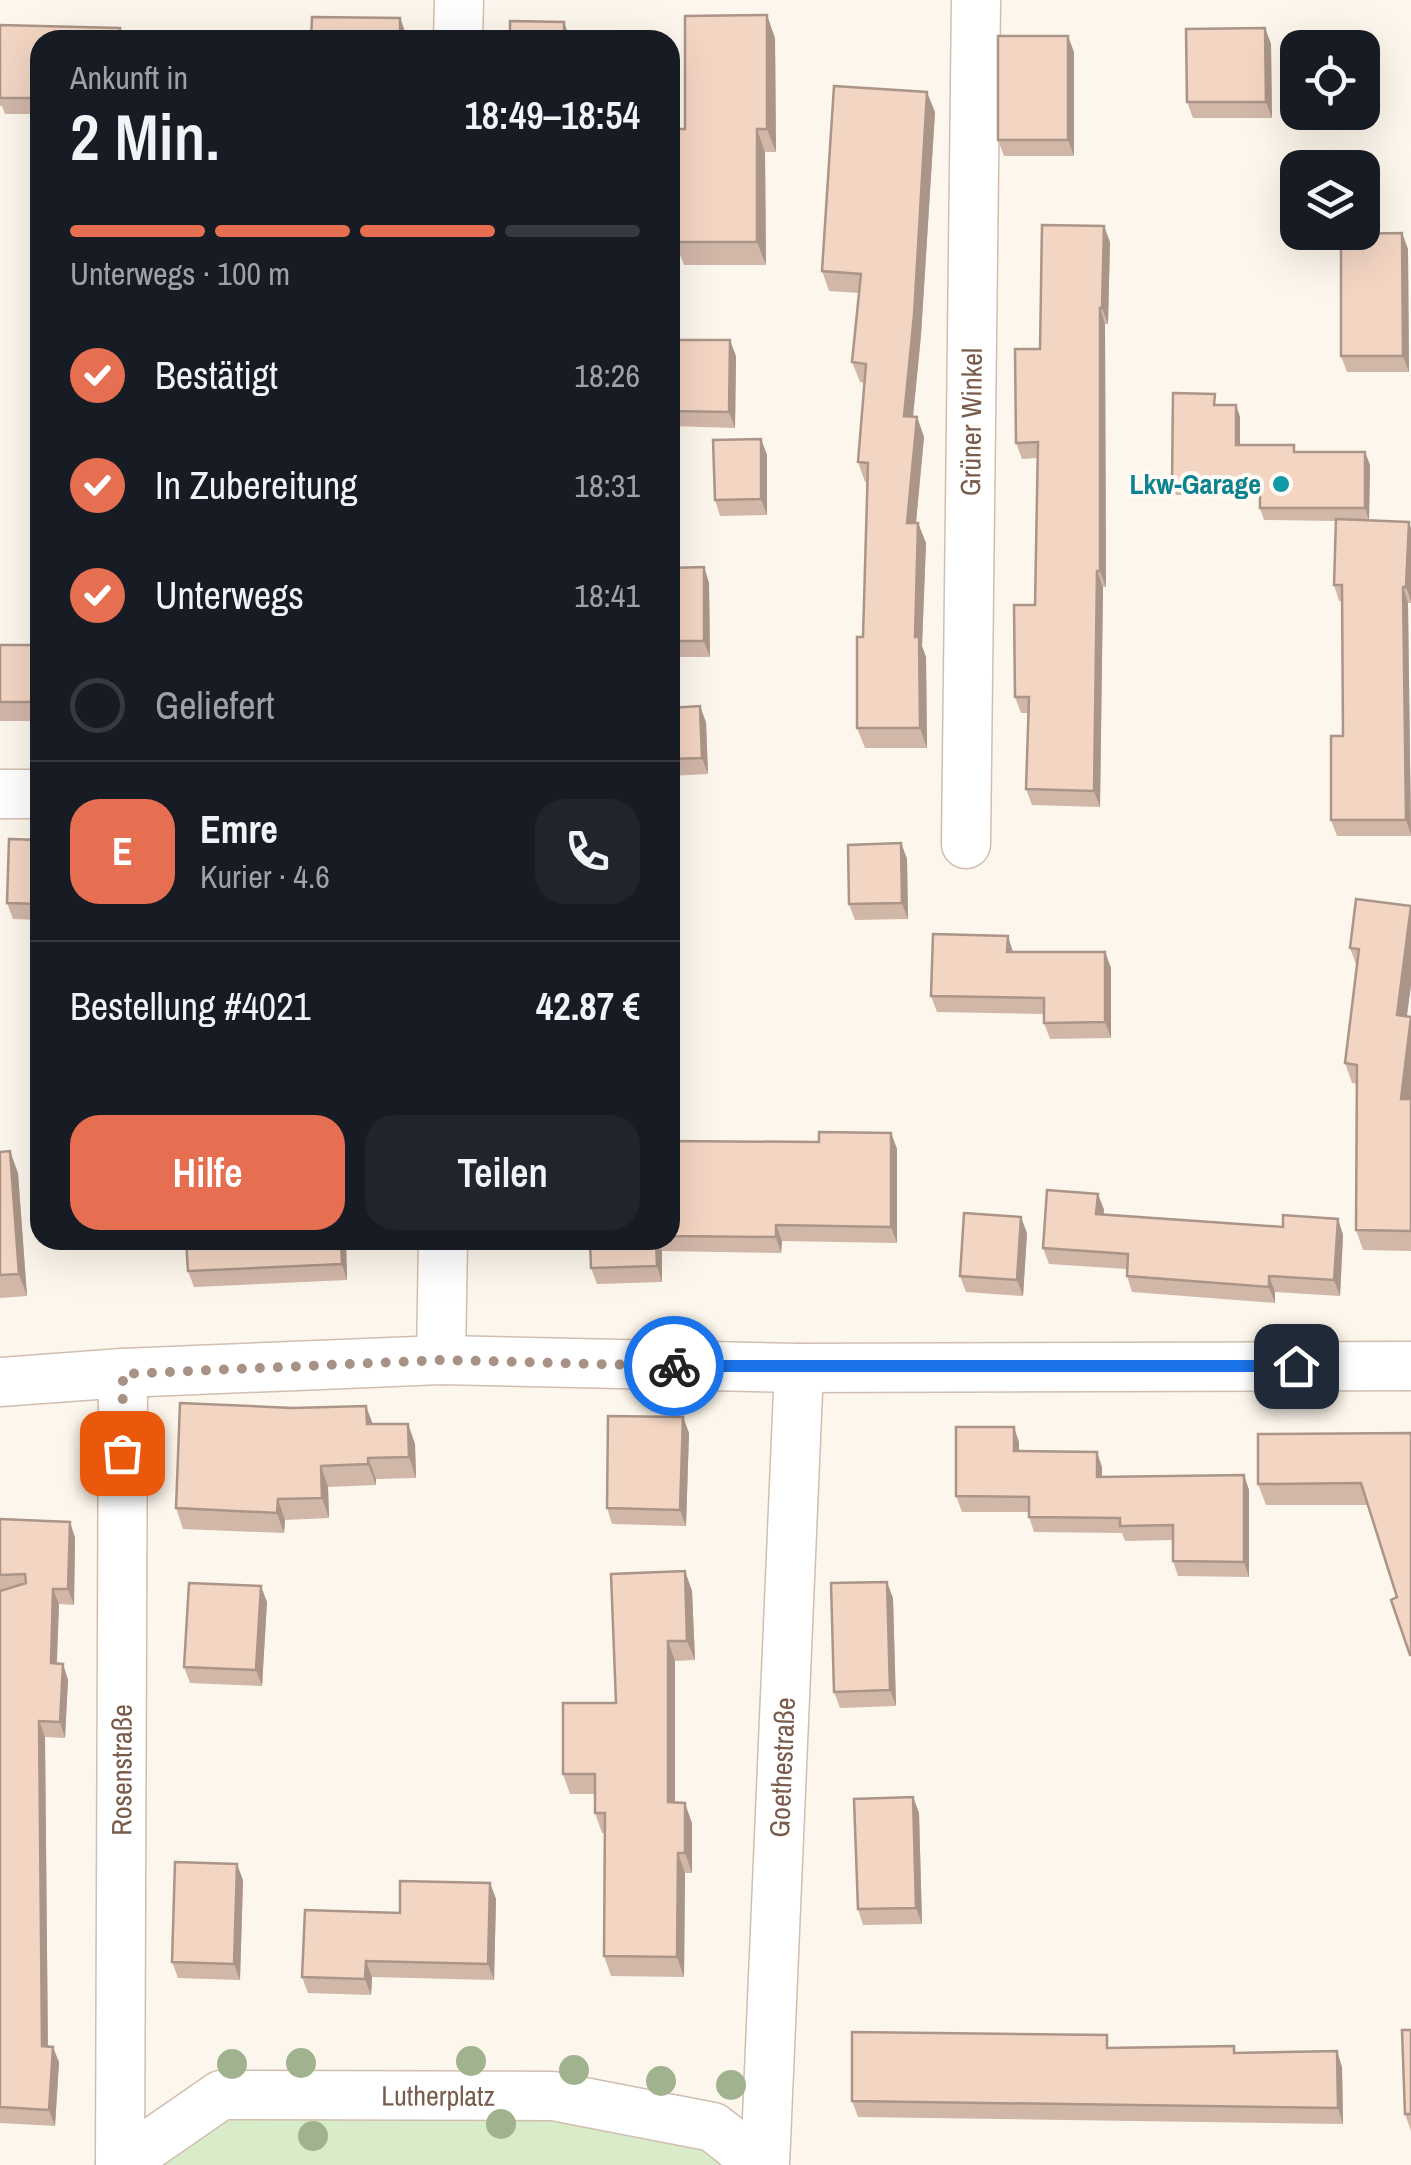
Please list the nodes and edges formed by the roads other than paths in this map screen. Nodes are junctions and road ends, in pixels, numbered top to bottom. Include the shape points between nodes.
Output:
1 (459, 0) edge
2 (976, 0) edge
3 (458, 30) edge
4 (0, 794) edge
5 (30, 794) edge
6 (966, 844) dead end
7 (443, 1250) edge
8 (442, 1360) junction
9 (1411, 1366) edge
10 (799, 1368) junction
11 (123, 1374) junction
12 (0, 1382) edge
13 (120, 2165) edge
14 (763, 2165) edge

1 - 3 street
2 - 6 street, Grüner Winkel
4 - 5 street
7 - 8 street
8 - 10 street
8 - 11 street
9 - 10 street
10 - 14 street, Goethestraße
11 - 12 street
11 - 13 street, Rosenstraße
13 - 14 street, Lutherplatz via 221,2094 553,2096 713,2127

